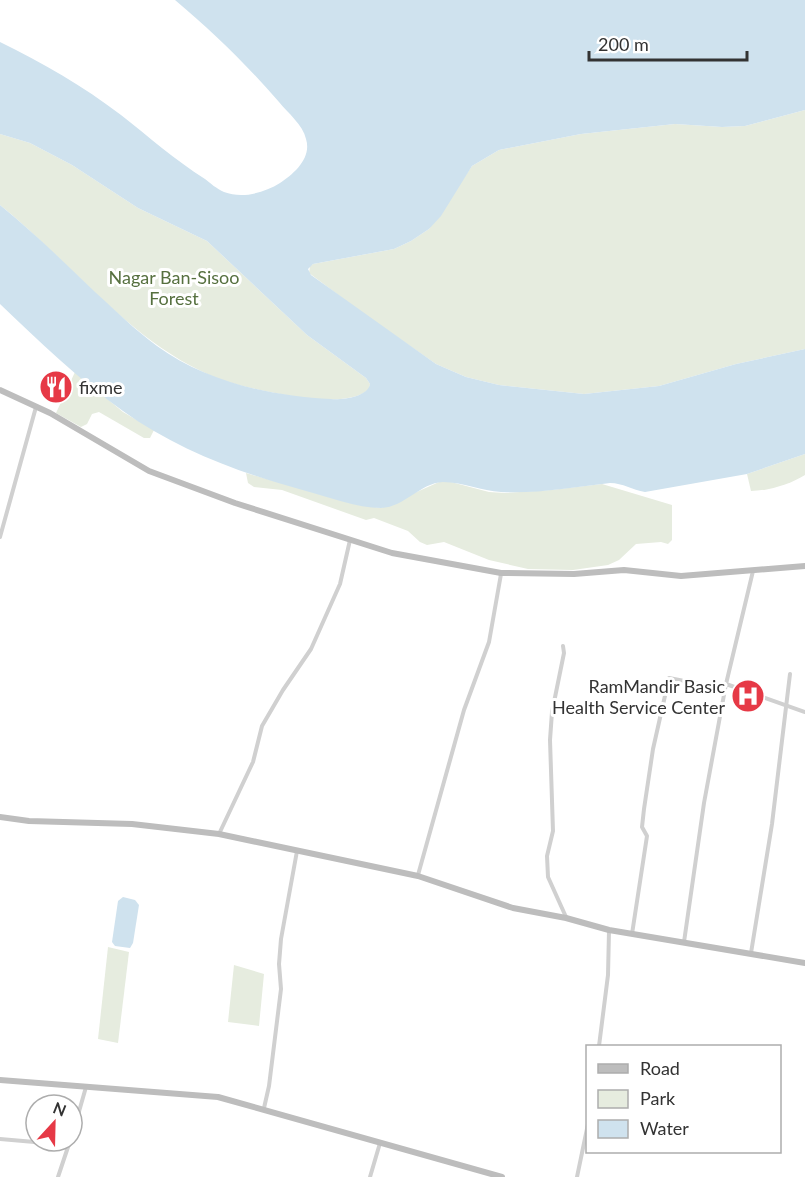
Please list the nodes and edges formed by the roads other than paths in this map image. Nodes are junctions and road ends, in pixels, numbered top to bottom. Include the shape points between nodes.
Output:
1 (0, 390) edge
2 (36, 406) junction
3 (0, 537) edge
4 (350, 540) junction
5 (805, 566) edge
6 (753, 571) junction
7 (501, 573) junction
8 (563, 646) dead end
9 (790, 674) dead end
10 (726, 684) junction
11 (787, 705) junction
12 (805, 712) edge
13 (0, 817) edge
14 (219, 834) junction
15 (297, 851) junction
16 (418, 876) junction
17 (566, 918) junction
18 (609, 930) junction
19 (632, 934) junction
20 (684, 942) junction
21 (751, 953) junction
22 (805, 963) edge
23 (599, 1045) edge
24 (0, 1080) edge
25 (87, 1087) junction
26 (84, 1097) edge
27 (264, 1108) junction
28 (586, 1134) edge
29 (0, 1139) edge
30 (24, 1140) edge
31 (380, 1143) junction
32 (66, 1153) edge
33 (58, 1177) edge
34 (370, 1177) edge
35 (502, 1177) edge
36 (577, 1177) edge

1 - 2 street
2 - 3 street
2 - 4 street via 149,471
4 - 7 street via 392,553
4 - 14 street via 340,584 311,649 262,726 253,762
5 - 6 street
6 - 7 street via 681,576 624,570
6 - 10 street
7 - 16 street via 489,642 464,710
8 - 17 street via 552,712 553,831 547,856 548,877
9 - 11 street
10 - 11 street
10 - 19 street via 720,688 669,678 644,809 642,827 647,837
10 - 20 street
11 - 12 street
11 - 21 street
13 - 14 street
14 - 15 street
15 - 16 street
15 - 27 street via 281,939 281,989
16 - 17 street via 513,908
17 - 18 street
18 - 19 street
18 - 23 street
19 - 20 street
20 - 21 street
21 - 22 street
24 - 25 street
25 - 26 street
25 - 27 street via 205,1095
27 - 31 street
28 - 36 street
29 - 30 street
31 - 34 street
31 - 35 street
32 - 33 street

